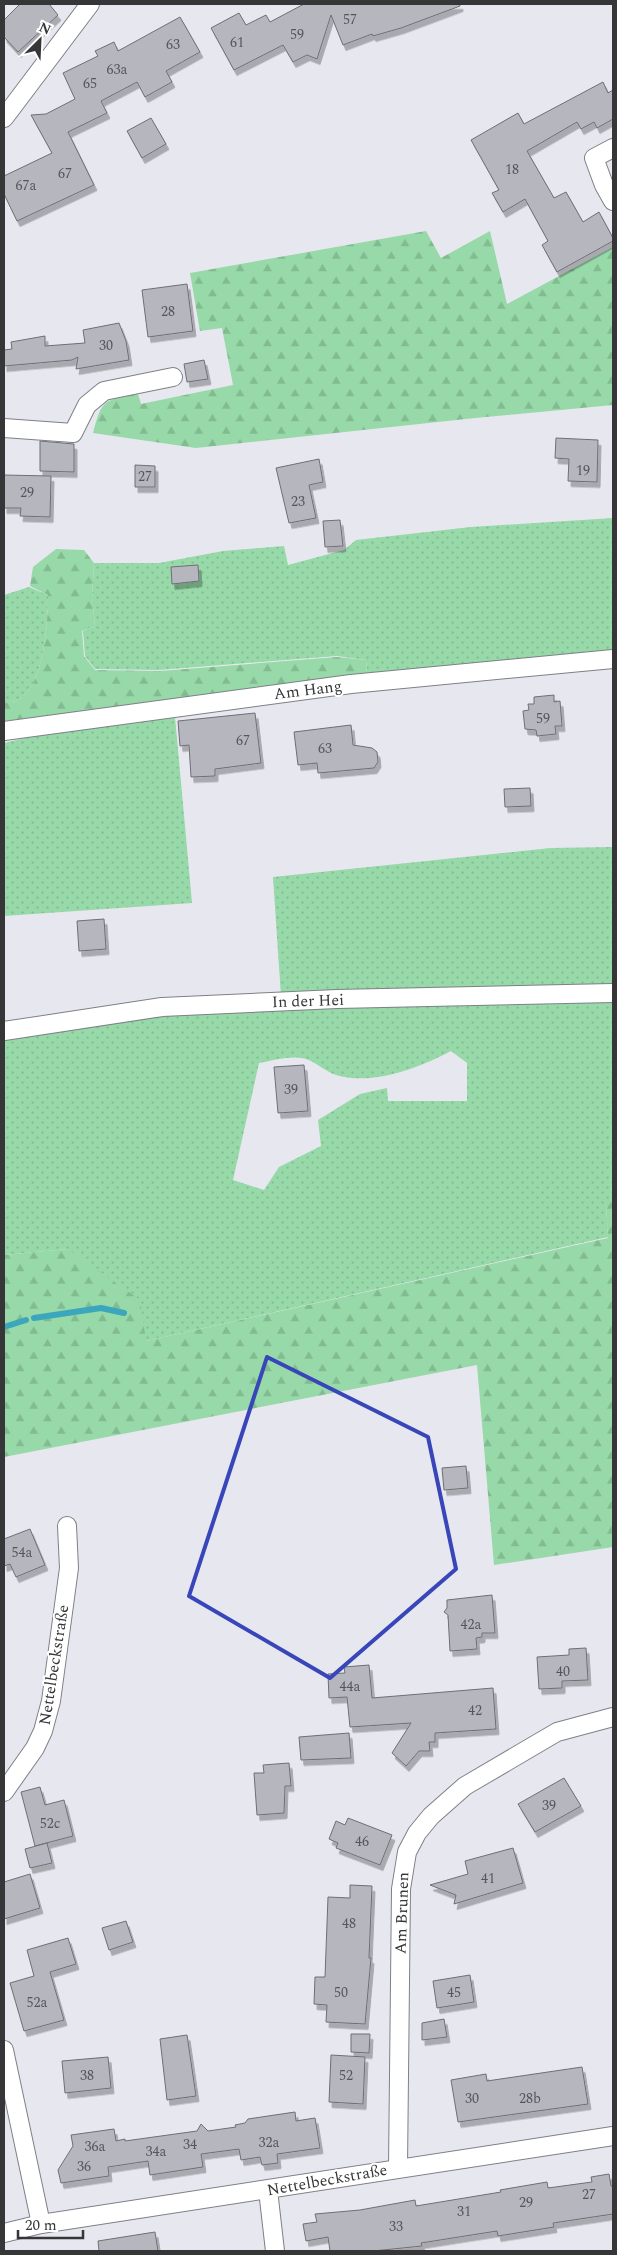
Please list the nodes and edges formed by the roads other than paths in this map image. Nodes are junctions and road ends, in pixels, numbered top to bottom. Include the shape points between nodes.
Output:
1 (90, 4) edge
2 (4, 118) edge
3 (613, 148) edge
4 (613, 201) edge
5 (173, 377) dead end
6 (4, 428) edge
7 (613, 659) edge
8 (4, 731) edge
9 (613, 993) edge
10 (4, 1031) edge
11 (67, 1526) dead end
12 (613, 1717) edge
13 (4, 1792) edge
14 (4, 2050) edge
15 (613, 2136) edge
16 (398, 2168) junction
17 (268, 2190) junction
18 (41, 2224) junction
19 (4, 2232) edge
20 (275, 2251) edge

1 - 2 street
3 - 4 street via 594,158
5 - 6 street via 104,391 87,405 73,434
7 - 8 street, Am Hang via 351,684
9 - 10 street, In der Hei via 337,999 162,1007
11 - 13 street, Nettelbeckstraße via 70,1568 51,1701 35,1748
12 - 16 street, Am Brunen via 556,1732 465,1786 431,1816 407,1852 401,1889
14 - 18 street
15 - 16 street, Nettelbeckstraße
16 - 17 street, Nettelbeckstraße
17 - 18 street, Nettelbeckstraße
17 - 20 street
18 - 19 street, Nettelbeckstraße

